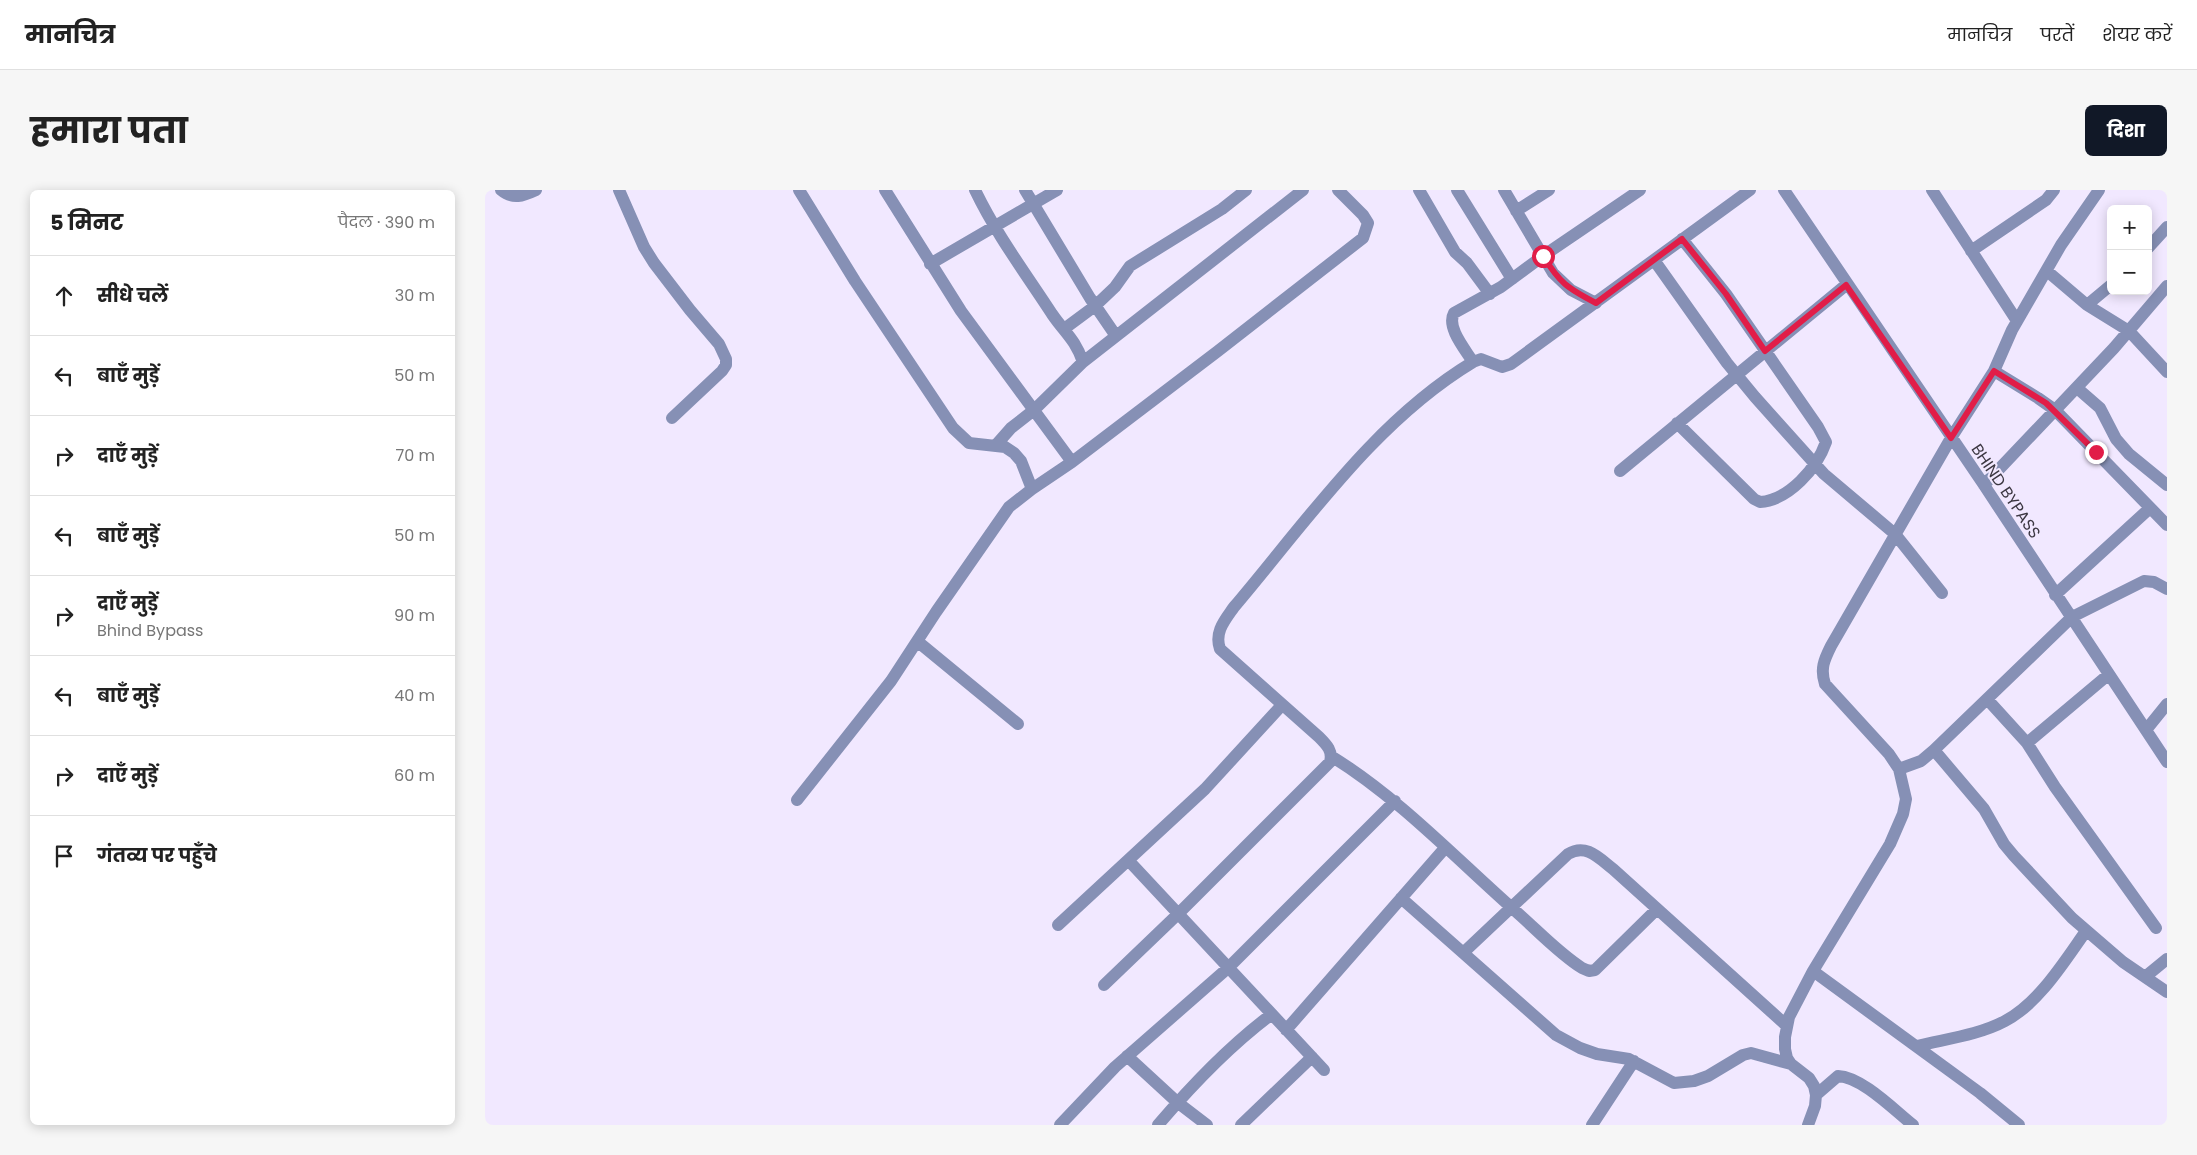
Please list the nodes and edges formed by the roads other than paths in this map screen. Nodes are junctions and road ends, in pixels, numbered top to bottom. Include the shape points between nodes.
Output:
1 (501, 190) edge
2 (536, 190) edge
3 (619, 190) edge
4 (799, 190) edge
5 (885, 190) edge
6 (975, 190) edge
7 (1025, 190) edge
8 (1057, 190) edge
9 (1245, 190) edge
10 (1303, 190) edge
11 (1338, 190) edge
12 (1419, 190) edge
13 (1457, 190) edge
14 (1504, 190) edge
15 (1549, 190) edge
16 (1640, 190) edge
17 (1750, 190) edge
18 (1784, 190) edge
19 (2054, 190) edge
20 (2099, 190) edge
21 (1937, 192) edge
22 (1034, 204) junction
23 (1516, 211) junction
24 (995, 226) junction
25 (2167, 227) edge
26 (1682, 239) junction
27 (2152, 244) edge
28 (1971, 251) junction
29 (1543, 256) junction
30 (1654, 260) junction
31 (930, 264) junction
32 (2047, 271) junction
33 (1512, 279) junction
34 (1846, 285) junction
35 (2167, 286) edge
36 (2107, 288) edge
37 (1490, 294) junction
38 (1596, 303) junction
39 (2087, 305) junction
40 (1095, 306) junction
41 (2017, 321) junction
42 (1064, 329) junction
43 (2129, 331) junction
44 (1116, 336) junction
45 (1765, 351) junction
46 (1083, 362) junction
47 (1473, 362) junction
48 (1994, 371) junction
49 (2167, 372) edge
50 (1737, 375) junction
51 (2077, 388) junction
52 (1034, 410) junction
53 (2055, 410) junction
54 (672, 418) dead end
55 (1677, 423) junction
56 (1951, 438) junction
57 (996, 445) junction
58 (1072, 462) junction
59 (1815, 464) junction
60 (1620, 471) dead end
61 (1984, 485) junction
62 (2167, 485) edge
63 (1032, 489) junction
64 (2150, 508) junction
65 (2167, 525) edge
66 (1895, 534) junction
67 (2167, 589) edge
68 (1942, 593) dead end
69 (2055, 594) junction
70 (2072, 617) junction
71 (917, 642) junction
72 (2108, 675) junction
73 (1987, 699) junction
74 (2167, 704) edge
75 (1282, 705) junction
76 (1018, 724) dead end
77 (2146, 730) junction
78 (2027, 742) junction
79 (1935, 750) junction
80 (1331, 756) junction
81 (2167, 762) edge
82 (1899, 768) junction
83 (797, 800) dead end
84 (1395, 801) junction
85 (1445, 848) junction
86 (1129, 861) junction
87 (1401, 898) junction
88 (1511, 908) junction
89 (1657, 910) junction
90 (1178, 914) junction
91 (1058, 925) dead end
92 (2157, 928) dead end
93 (2087, 931) junction
94 (1463, 953) junction
95 (2167, 959) edge
96 (1228, 968) junction
97 (1813, 971) junction
98 (2145, 977) junction
99 (1105, 985) dead end
100 (2167, 992) edge
101 (1272, 1014) junction
102 (1787, 1026) junction
103 (1286, 1030) junction
104 (1917, 1046) junction
105 (1127, 1056) junction
106 (1312, 1057) junction
107 (1634, 1061) junction
108 (1791, 1064) junction
109 (1324, 1070) dead end
110 (1816, 1095) junction
111 (1177, 1102) junction
112 (1060, 1125) edge
113 (1158, 1125) edge
114 (1207, 1125) edge
115 (1241, 1125) edge
116 (1592, 1125) edge
117 (1808, 1125) edge
118 (1913, 1125) edge
119 (2019, 1125) edge

1 - 2 street via 516,197
3 - 54 street via 654,263 719,344 726,358 722,371
4 - 57 street via 953,428 969,443
5 - 31 street
6 - 24 street
7 - 22 street
8 - 22 street
9 - 40 street via 1222,209 1130,266 1115,287
10 - 44 street
11 - 58 street via 1368,223 1363,238
12 - 37 street via 1455,252
13 - 33 street
14 - 23 street
15 - 23 street
16 - 29 street
17 - 26 street
18 - 34 street, BHIND BYPASS
19 - 28 street via 2046,200
20 - 32 street via 2061,244
21 - 28 street
22 - 24 street
22 - 40 street
23 - 29 street
24 - 31 street
24 - 42 street
25 - 27 street
26 - 30 street
26 - 45 street via 1726,294
28 - 41 street
29 - 33 street
29 - 38 street via 1562,283
30 - 38 street
30 - 50 street
31 - 52 street
32 - 39 street
32 - 41 street
33 - 37 street
34 - 45 street
34 - 56 street, BHIND BYPASS
35 - 43 street
36 - 39 street
37 - 47 street via 1459,309 1452,317 1453,328
38 - 47 street via 1511,364 1502,367 1481,359
39 - 43 street
40 - 42 street
40 - 44 street
41 - 48 street
42 - 46 street via 1077,346
43 - 49 street
43 - 51 street
44 - 46 street
45 - 50 street
45 - 59 street via 1825,436 1826,442
46 - 52 street
47 - 75 street via 1419,401 1375,440 1221,625 1218,635 1220,649
48 - 53 street
48 - 56 street
50 - 55 street
50 - 59 street
51 - 53 street
51 - 62 street via 2100,408 2129,454
52 - 57 street
52 - 58 street
53 - 61 street
53 - 64 street
55 - 59 street via 1760,502 1781,497
55 - 60 street
56 - 61 street, BHIND BYPASS
56 - 66 street
57 - 63 street via 1005,447 1021,461
58 - 63 street
59 - 66 street
61 - 69 street, BHIND BYPASS
63 - 71 street via 1001,518
64 - 65 street
64 - 69 street
66 - 68 street
66 - 82 street via 1831,646 1821,673 1825,684
67 - 70 street via 2144,581
69 - 70 street, BHIND BYPASS
70 - 72 street, BHIND BYPASS
70 - 73 street
71 - 76 street
71 - 83 street via 870,710
72 - 77 street, BHIND BYPASS
72 - 78 street
73 - 78 street
73 - 79 street
74 - 77 street
75 - 80 street via 1319,737 1329,748
75 - 86 street via 1205,789
77 - 81 street, BHIND BYPASS
78 - 92 street via 2055,787
79 - 82 street via 1921,761
79 - 93 street via 1985,809 2014,856
80 - 84 street
80 - 90 street via 1330,762
82 - 97 street via 1906,799 1897,829
84 - 85 street
84 - 96 street
85 - 87 street
85 - 88 street
86 - 90 street
86 - 91 street
87 - 94 street
87 - 103 street
88 - 89 street via 1568,854 1576,849 1585,849 1600,858
88 - 89 street via 1573,962 1589,970 1603,964
88 - 94 street
89 - 102 street
90 - 96 street
90 - 99 street
93 - 98 street
93 - 104 street via 2022,1011 1992,1027
94 - 107 street via 1561,1038 1597,1054
95 - 98 street
96 - 101 street
96 - 105 street
97 - 102 street via 1792,1009
97 - 104 street
98 - 100 street
101 - 103 street
101 - 111 street via 1228,1051
102 - 108 street via 1785,1049
103 - 106 street
104 - 119 street
105 - 111 street
105 - 112 street
106 - 109 street
106 - 115 street
107 - 108 street via 1674,1083 1708,1076 1751,1053
107 - 116 street
108 - 110 street via 1809,1078
110 - 117 street
110 - 118 street via 1837,1076 1847,1076
111 - 113 street
111 - 114 street

